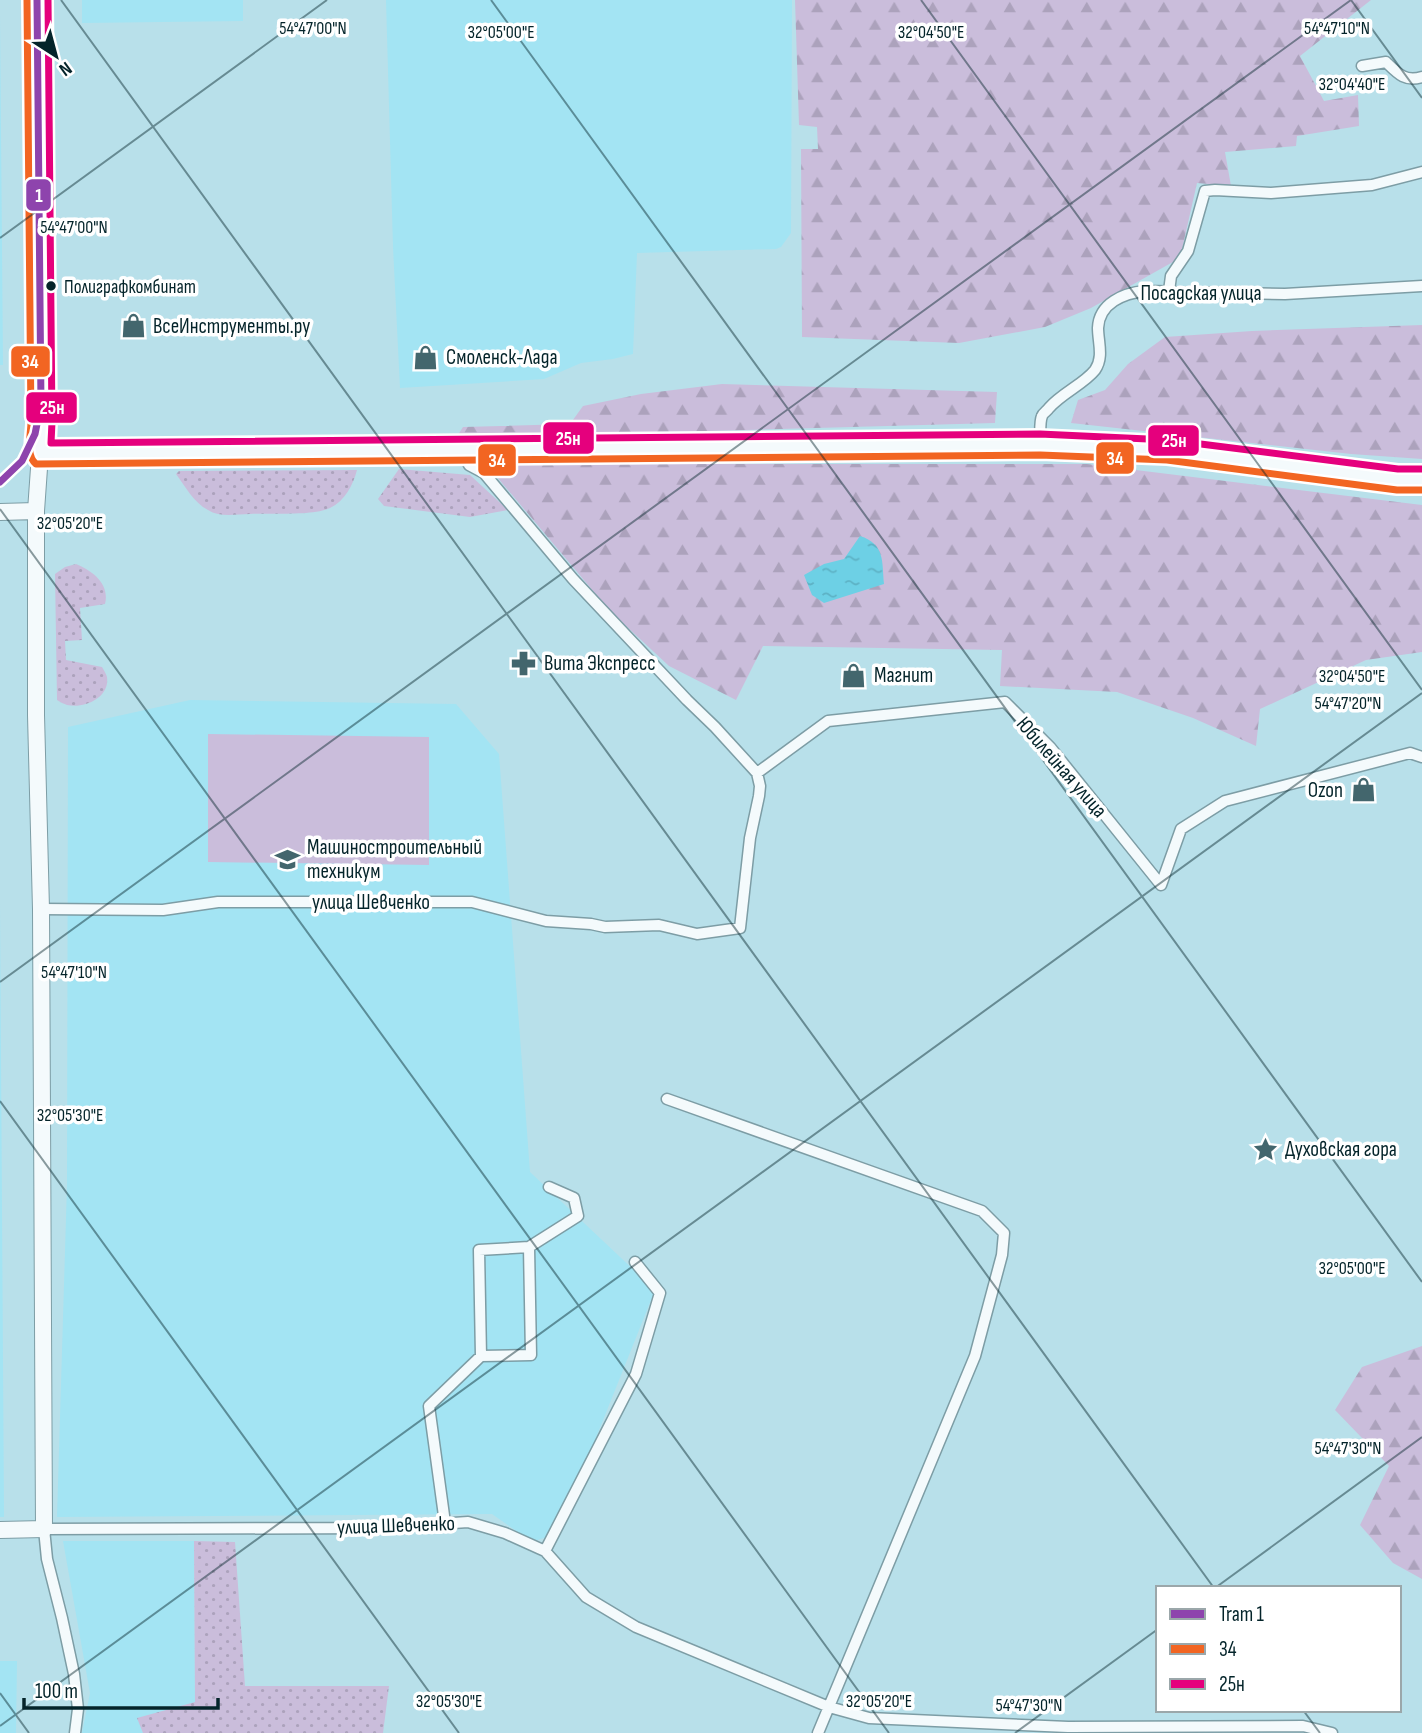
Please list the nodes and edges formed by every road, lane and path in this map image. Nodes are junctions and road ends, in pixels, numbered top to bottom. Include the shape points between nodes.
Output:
1 (37, 0) edge
2 (1362, 66) dead end
3 (1422, 77) edge
4 (1422, 172) edge
5 (1422, 286) edge
6 (1169, 291) junction
7 (41, 404) joint
8 (1040, 444) junction
9 (462, 450) junction
10 (40, 454) junction
11 (1422, 479) edge
12 (36, 511) junction
13 (0, 512) edge
14 (1422, 757) edge
15 (757, 773) junction
16 (41, 909) junction
17 (667, 1099) dead end
18 (549, 1187) dead end
19 (529, 1247) junction
20 (635, 1262) dead end
21 (481, 1356) junction
22 (445, 1523) junction
23 (44, 1529) junction
24 (0, 1530) edge
25 (545, 1551) junction
26 (829, 1707) junction
27 (75, 1733) edge
28 (818, 1733) edge
29 (1332, 1733) edge

1 - 7 main road
2 - 3 street via 1387,62 1401,77
4 - 6 street via 1372,185 1271,193 1205,191 1188,251 1171,276
5 - 6 street, Посадская улица via 1285,294
6 - 8 street, Посадская улица via 1130,293 1104,309 1098,326 1096,368 1042,416
7 - 10 street
8 - 9 main road
8 - 11 main road via 1168,450 1398,480
9 - 10 main road
9 - 15 street via 469,465 484,473 573,579
10 - 12 street
12 - 13 street
12 - 16 street
14 - 15 street, Юбилейная улица via 1410,753 1225,801 1181,830 1161,885 1050,747 1004,702 828,721
15 - 16 street, улица Шевченко via 759,796 740,928 697,934 659,925 605,927 546,921 472,902 218,902 163,910
16 - 23 street
17 - 26 street via 982,1211 1004,1233 975,1356
18 - 19 street via 574,1198 578,1216
19 - 21 street via 479,1250
19 - 21 street via 531,1355
20 - 25 street via 660,1293 636,1374
21 - 22 street via 429,1406
22 - 23 street, улица Шевченко via 380,1528
22 - 25 street, улица Шевченко via 468,1522
23 - 24 street
23 - 27 street via 74,1674
25 - 26 street via 586,1597 636,1627
26 - 28 street
26 - 29 street via 869,1718 906,1721 1068,1727 1303,1726

